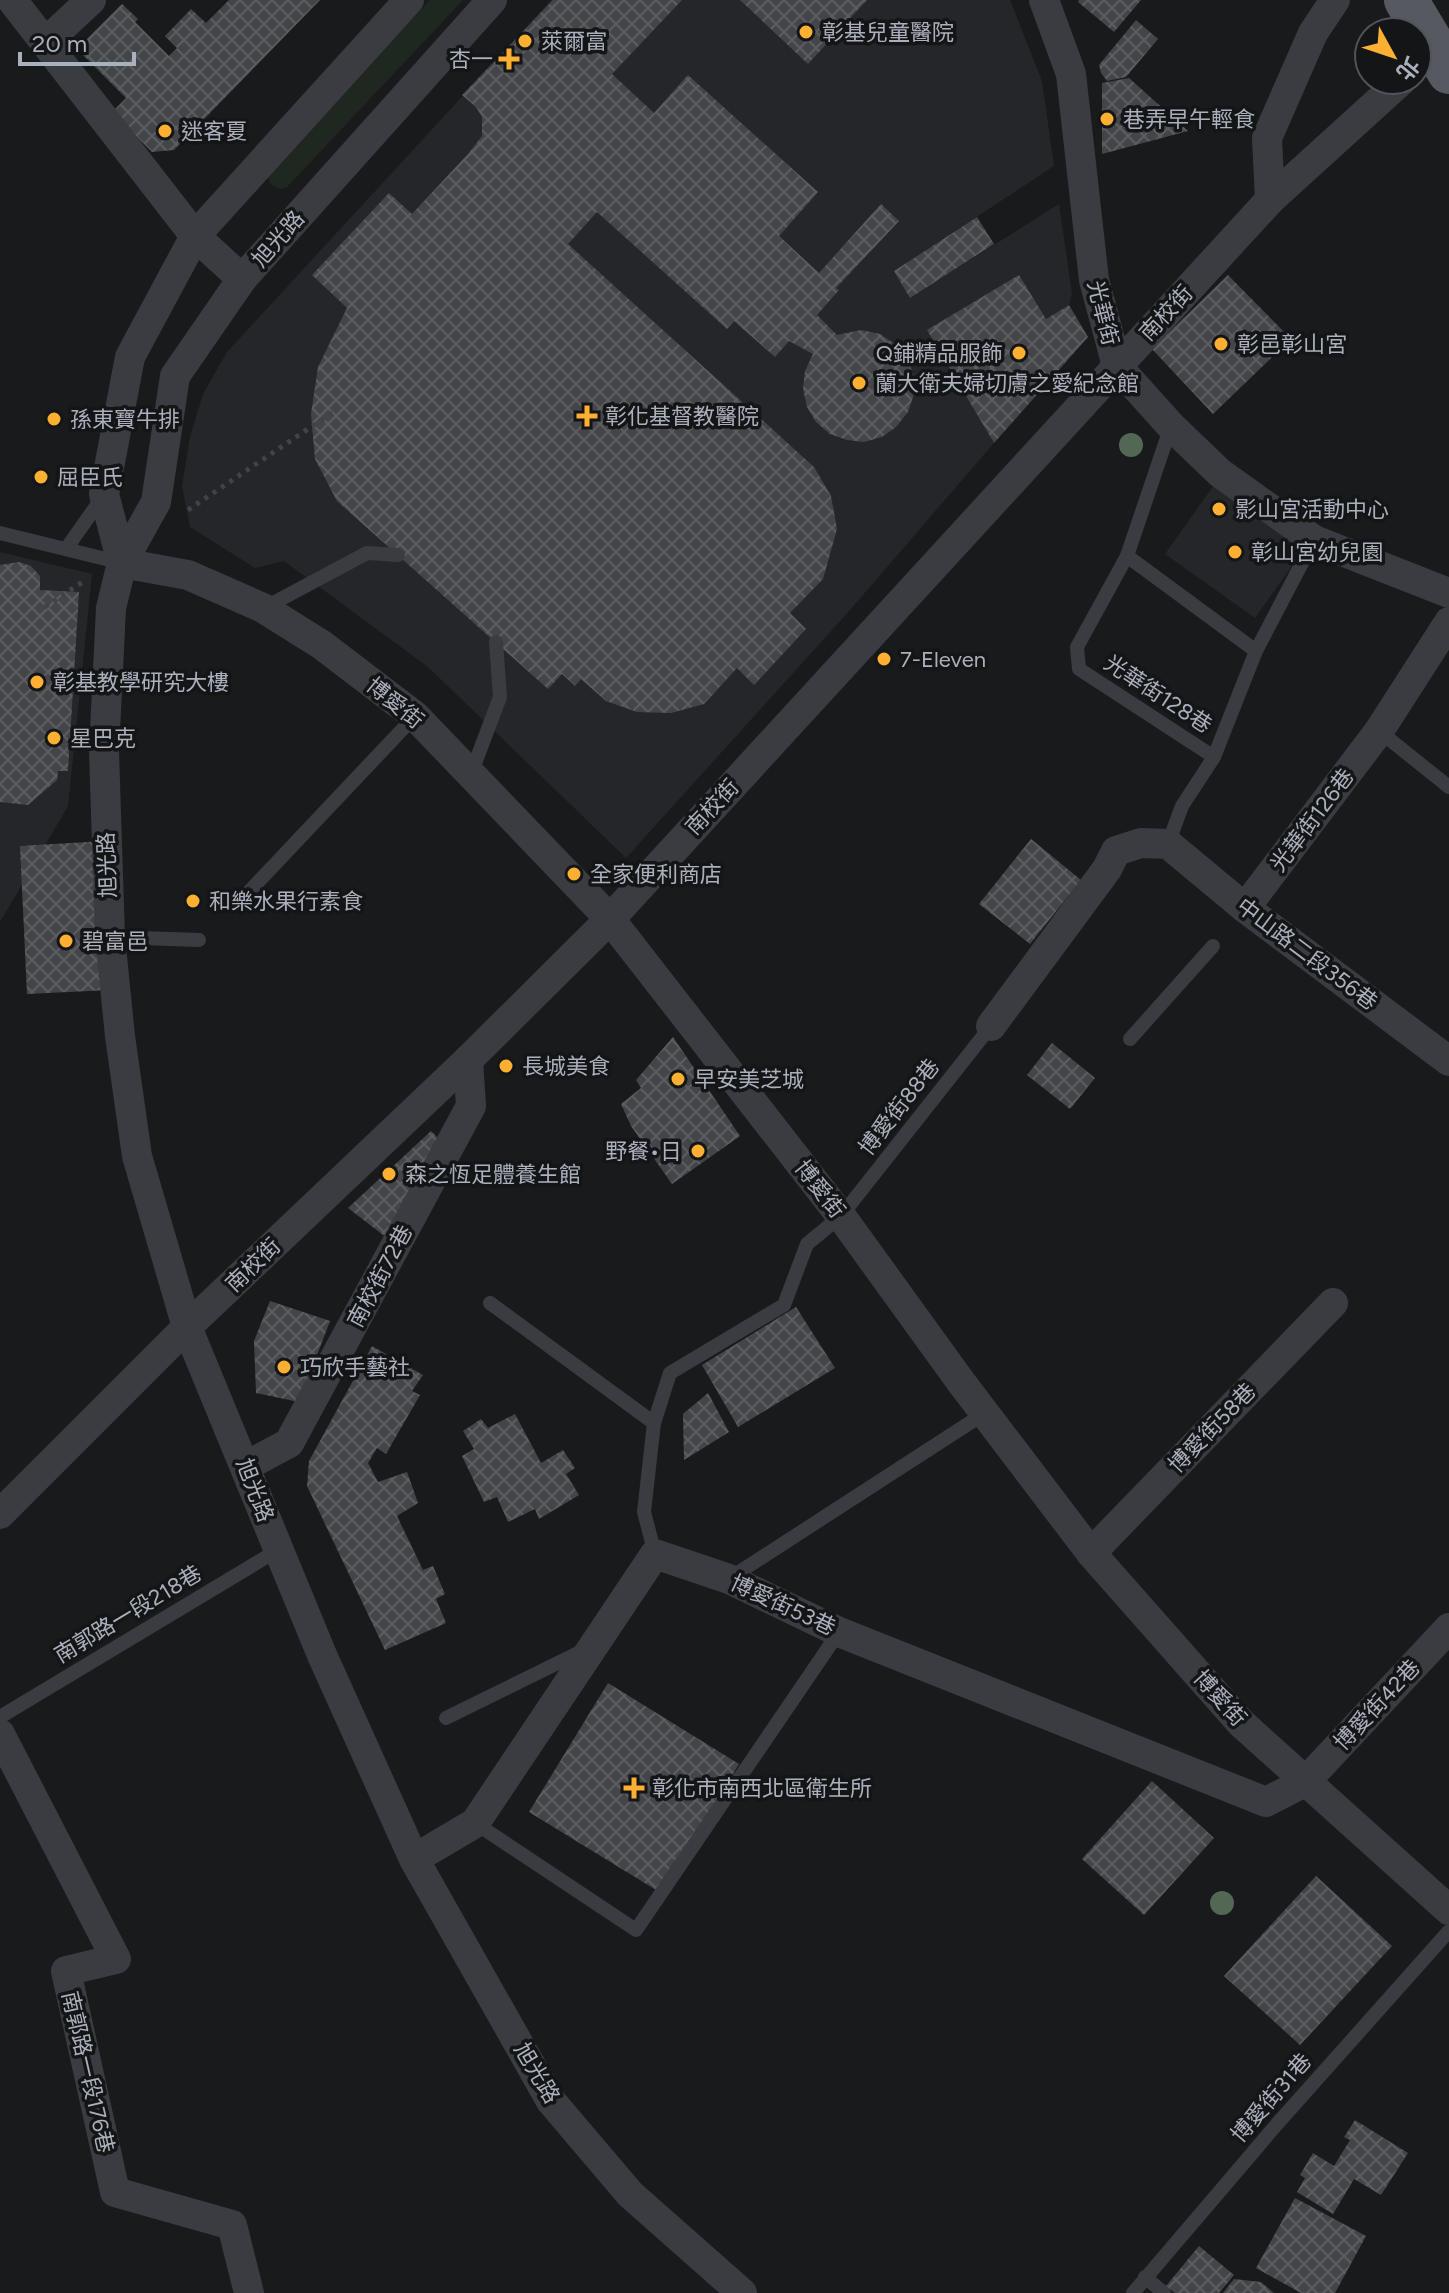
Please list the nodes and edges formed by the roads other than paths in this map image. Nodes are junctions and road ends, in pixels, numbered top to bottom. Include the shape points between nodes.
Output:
1 (12, 0) edge
2 (91, 0) edge
3 (409, 0) edge
4 (492, 0) edge
5 (1044, 0) edge
6 (1335, 0) edge
7 (1406, 0) edge
8 (46, 42) junction
9 (1434, 63) edge
10 (1384, 96) edge
11 (1270, 200) junction
12 (195, 236) junction
13 (242, 279) junction
14 (1117, 366) junction
15 (1171, 426) junction
16 (104, 494) junction
17 (0, 533) edge
18 (1314, 540) junction
19 (66, 549) junction
20 (398, 555) dead end
21 (1127, 556) junction
22 (122, 563) junction
23 (1449, 593) edge
24 (263, 608) junction
25 (1449, 622) edge
26 (496, 642) dead end
27 (1256, 651) junction
28 (415, 716) junction
29 (1379, 731) junction
30 (1214, 757) junction
31 (471, 775) junction
32 (1449, 787) edge
33 (1168, 844) junction
34 (244, 897) dead end
35 (1245, 908) junction
36 (610, 919) junction
37 (110, 937) junction
38 (199, 940) dead end
39 (1213, 946) dead end
40 (991, 1026) joint
41 (1130, 1039) dead end
42 (468, 1060) junction
43 (1449, 1061) edge
44 (841, 1216) junction
45 (490, 1303) dead end
46 (1333, 1303) dead end
47 (187, 1327) junction
48 (985, 1413) junction
49 (654, 1423) junction
50 (246, 1466) junction
51 (0, 1514) edge
52 (278, 1550) junction
53 (1091, 1553) junction
54 (655, 1554) junction
55 (729, 1579) junction
56 (1449, 1628) edge
57 (839, 1632) junction
58 (592, 1646) junction
59 (0, 1717) edge
60 (446, 1718) dead end
61 (0, 1734) edge
62 (1305, 1782) junction
63 (475, 1823) junction
64 (414, 1859) junction
65 (1449, 1910) edge
66 (1449, 1931) edge
67 (1145, 2277) junction
68 (249, 2293) edge
69 (742, 2293) edge
70 (1133, 2293) edge
71 (1164, 2293) edge

1 - 8 street
2 - 8 street
3 - 12 street, 旭光路
4 - 13 street, 旭光路
5 - 14 street, 光華街 via 1071,74 1094,280
6 - 11 street via 1313,33 1267,138
7 - 9 main road
8 - 12 street
10 - 11 street, 南校街
11 - 14 street, 南校街
12 - 13 street
12 - 16 street, 旭光路 via 130,357
13 - 22 street, 旭光路 via 175,376 156,502
14 - 15 street, 光華街 via 1142,404
14 - 36 street, 南校街
15 - 18 street, 光華街 via 1220,473
15 - 21 lane
16 - 19 lane
16 - 22 street, 旭光路
17 - 19 lane
18 - 23 street, 光華街
18 - 27 lane, 光華街128巷
19 - 22 lane
20 - 24 lane via 367,553
21 - 27 lane
21 - 30 lane, 光華街128巷 via 1077,647 1079,669
22 - 24 street, 博愛街 via 188,575
22 - 37 street, 旭光路 via 111,608 104,751
24 - 28 street, 博愛街 via 322,645
25 - 29 street, 光華街126巷
26 - 31 lane via 500,697
27 - 30 lane, 光華街128巷
28 - 31 street, 博愛街
28 - 34 lane
29 - 32 lane
29 - 35 street, 光華街126巷
30 - 33 lane, 光華街128巷 via 1182,806
31 - 36 street, 博愛街
33 - 35 street, 中山路二段356巷
33 - 40 street via 1141,843 1116,851
35 - 43 street, 中山路二段356巷
36 - 42 street, 南校街
36 - 44 street, 博愛街
37 - 38 lane
37 - 47 street, 旭光路 via 137,1156
39 - 41 lane
40 - 44 lane, 博愛街88巷
42 - 47 street, 南校街
42 - 50 street, 南校街72巷 via 471,1106 289,1443
44 - 48 street, 博愛街
44 - 49 lane via 807,1244 784,1305 670,1373
45 - 49 lane
46 - 53 street, 博愛街58巷
47 - 50 street, 旭光路
47 - 51 street, 南校街
48 - 53 street, 博愛街
48 - 55 lane
49 - 54 lane via 644,1512
50 - 52 street, 旭光路
52 - 59 lane, 南郭路一段218巷
52 - 64 street, 旭光路
53 - 62 street, 博愛街 via 1241,1723
54 - 55 street, 博愛街53巷
54 - 58 street
55 - 57 street, 博愛街53巷
56 - 62 street, 博愛街42巷
57 - 62 street, 博愛街53巷 via 1266,1802
57 - 63 lane via 636,1930
58 - 60 lane
58 - 63 street
61 - 68 street, 南郭路一段176巷 via 116,1959 66,1971 115,2192 232,2225
62 - 65 street, 博愛街
63 - 64 street
64 - 69 street, 旭光路 via 551,2101 630,2194
66 - 67 lane, 博愛街31巷
67 - 70 lane, 博愛街31巷
67 - 71 lane

